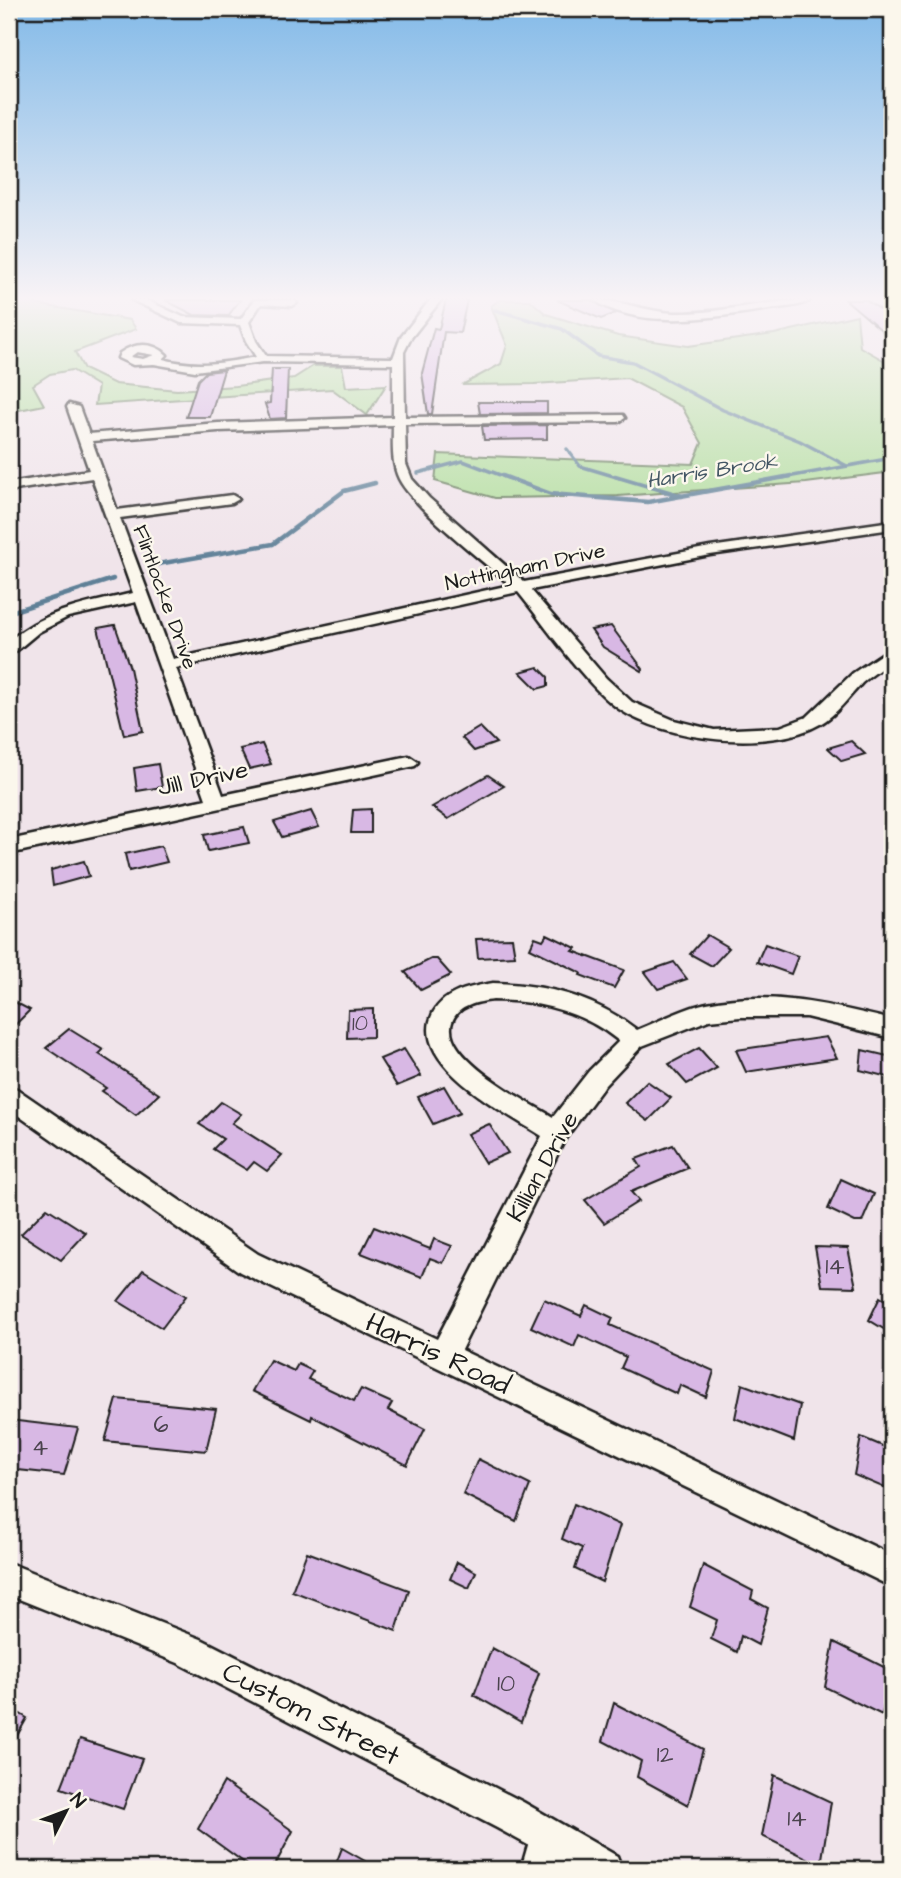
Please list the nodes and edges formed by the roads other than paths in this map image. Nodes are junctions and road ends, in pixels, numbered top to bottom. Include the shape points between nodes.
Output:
1 (398, 388) edge
2 (73, 407) dead end
3 (619, 418) dead end
4 (399, 422) junction
5 (86, 438) junction
6 (97, 473) junction
7 (9, 487) edge
8 (232, 499) dead end
9 (113, 515) junction
10 (892, 525) edge
11 (522, 588) junction
12 (142, 596) junction
13 (9, 649) edge
14 (892, 654) edge
15 (168, 665) junction
16 (409, 762) dead end
17 (216, 801) junction
18 (9, 847) edge
19 (892, 1029) edge
20 (634, 1040) junction
21 (9, 1096) edge
22 (556, 1132) junction
23 (443, 1356) junction
24 (892, 1571) edge
25 (9, 1579) edge
26 (544, 1853) edge
27 (604, 1869) edge

1 - 4 street
2 - 5 street, Flintlocke Drive
3 - 4 street
4 - 5 street via 227,426
4 - 11 street via 400,464 406,480
5 - 6 street, Flintlocke Drive
6 - 7 street
6 - 9 street, Flintlocke Drive
8 - 9 street
9 - 12 street, Flintlocke Drive
10 - 11 street, Nottingham Drive via 714,550
11 - 14 street via 600,682 626,706 668,724 713,735 771,733 813,721 859,677
11 - 15 street, Nottingham Drive
12 - 13 street via 62,614
12 - 15 street, Flintlocke Drive
15 - 17 street, Flintlocke Drive
16 - 17 street, Jill Drive
17 - 18 street, Jill Drive
19 - 20 street, Killian Drive via 806,1008 740,1007 707,1012
20 - 22 street, Killian Drive via 597,1078
20 - 22 street via 595,1013 541,996 480,992 461,998 447,1010 439,1033 451,1057
21 - 23 street, Harris Road via 250,1263
22 - 23 street, Killian Drive
23 - 24 street, Harris Road
25 - 26 street, Custom Street via 189,1651
26 - 27 street, Custom Street

